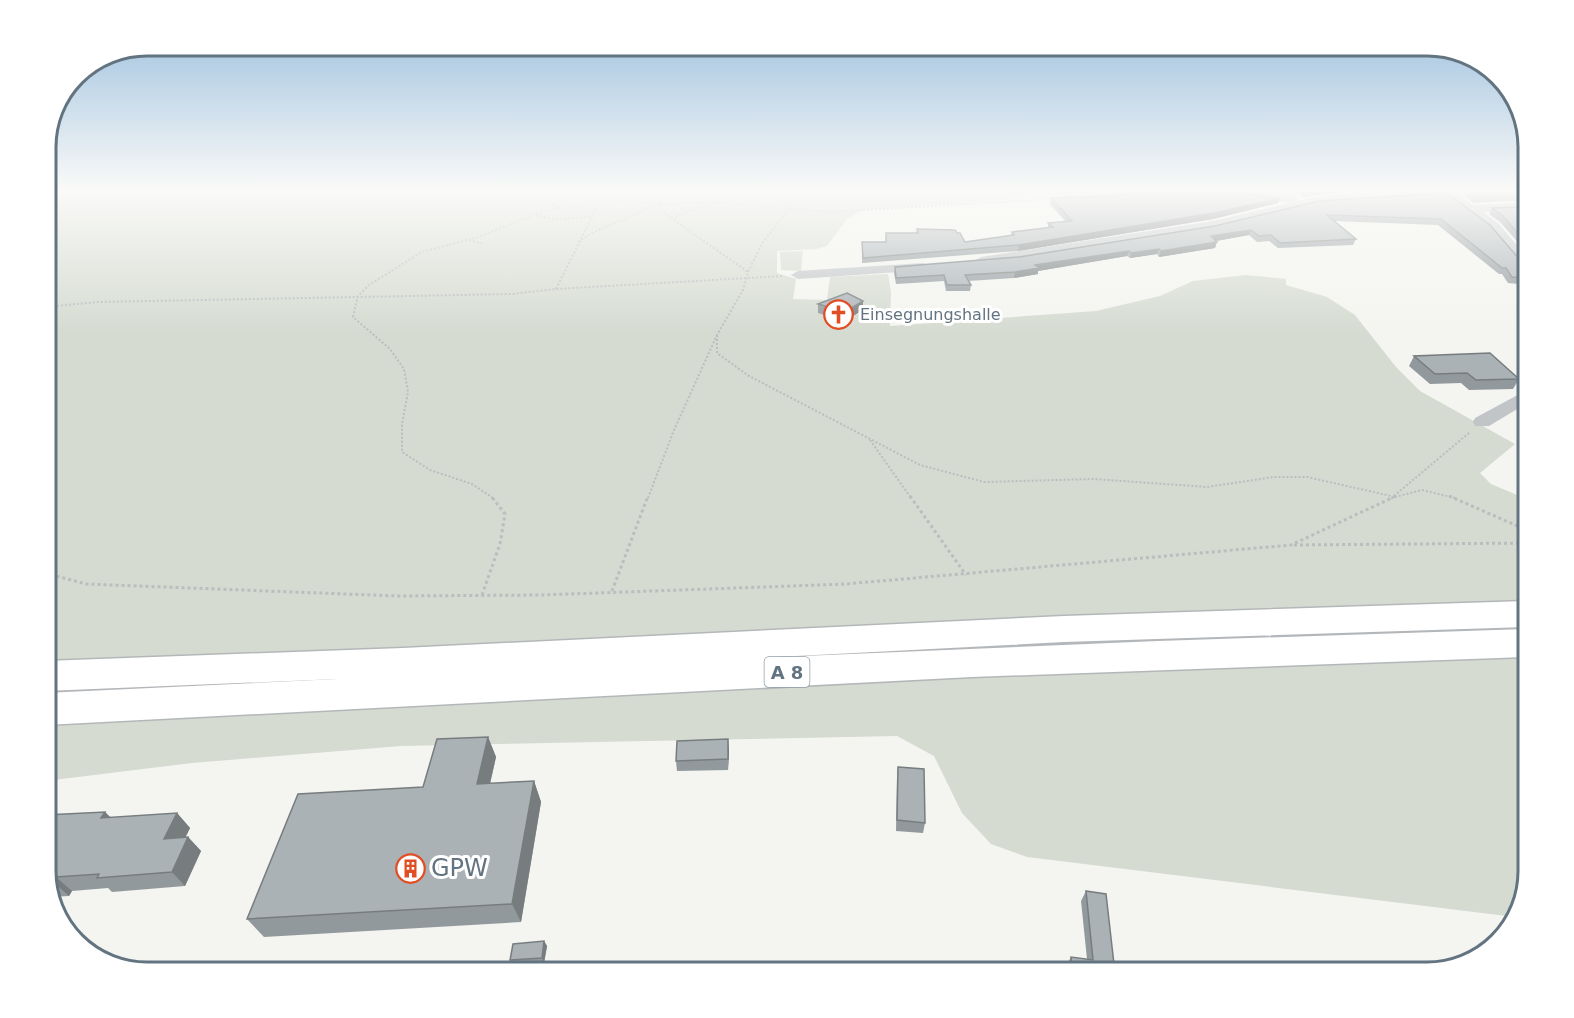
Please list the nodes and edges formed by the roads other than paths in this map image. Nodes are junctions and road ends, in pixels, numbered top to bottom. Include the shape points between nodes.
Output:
1 (1132, 239) edge
2 (1505, 239) edge
3 (1518, 254) edge
4 (964, 263) edge
5 (942, 265) edge
6 (798, 276) road end
7 (1518, 401) edge
8 (1482, 422) road end
9 (1518, 614) edge
10 (1518, 643) edge
11 (56, 676) edge
12 (56, 708) edge

1 - 4 street
2 - 3 street
5 - 6 street
7 - 8 street
9 - 11 highway, A 8 via 1052,629
10 - 12 highway, A 8 via 1077,657

